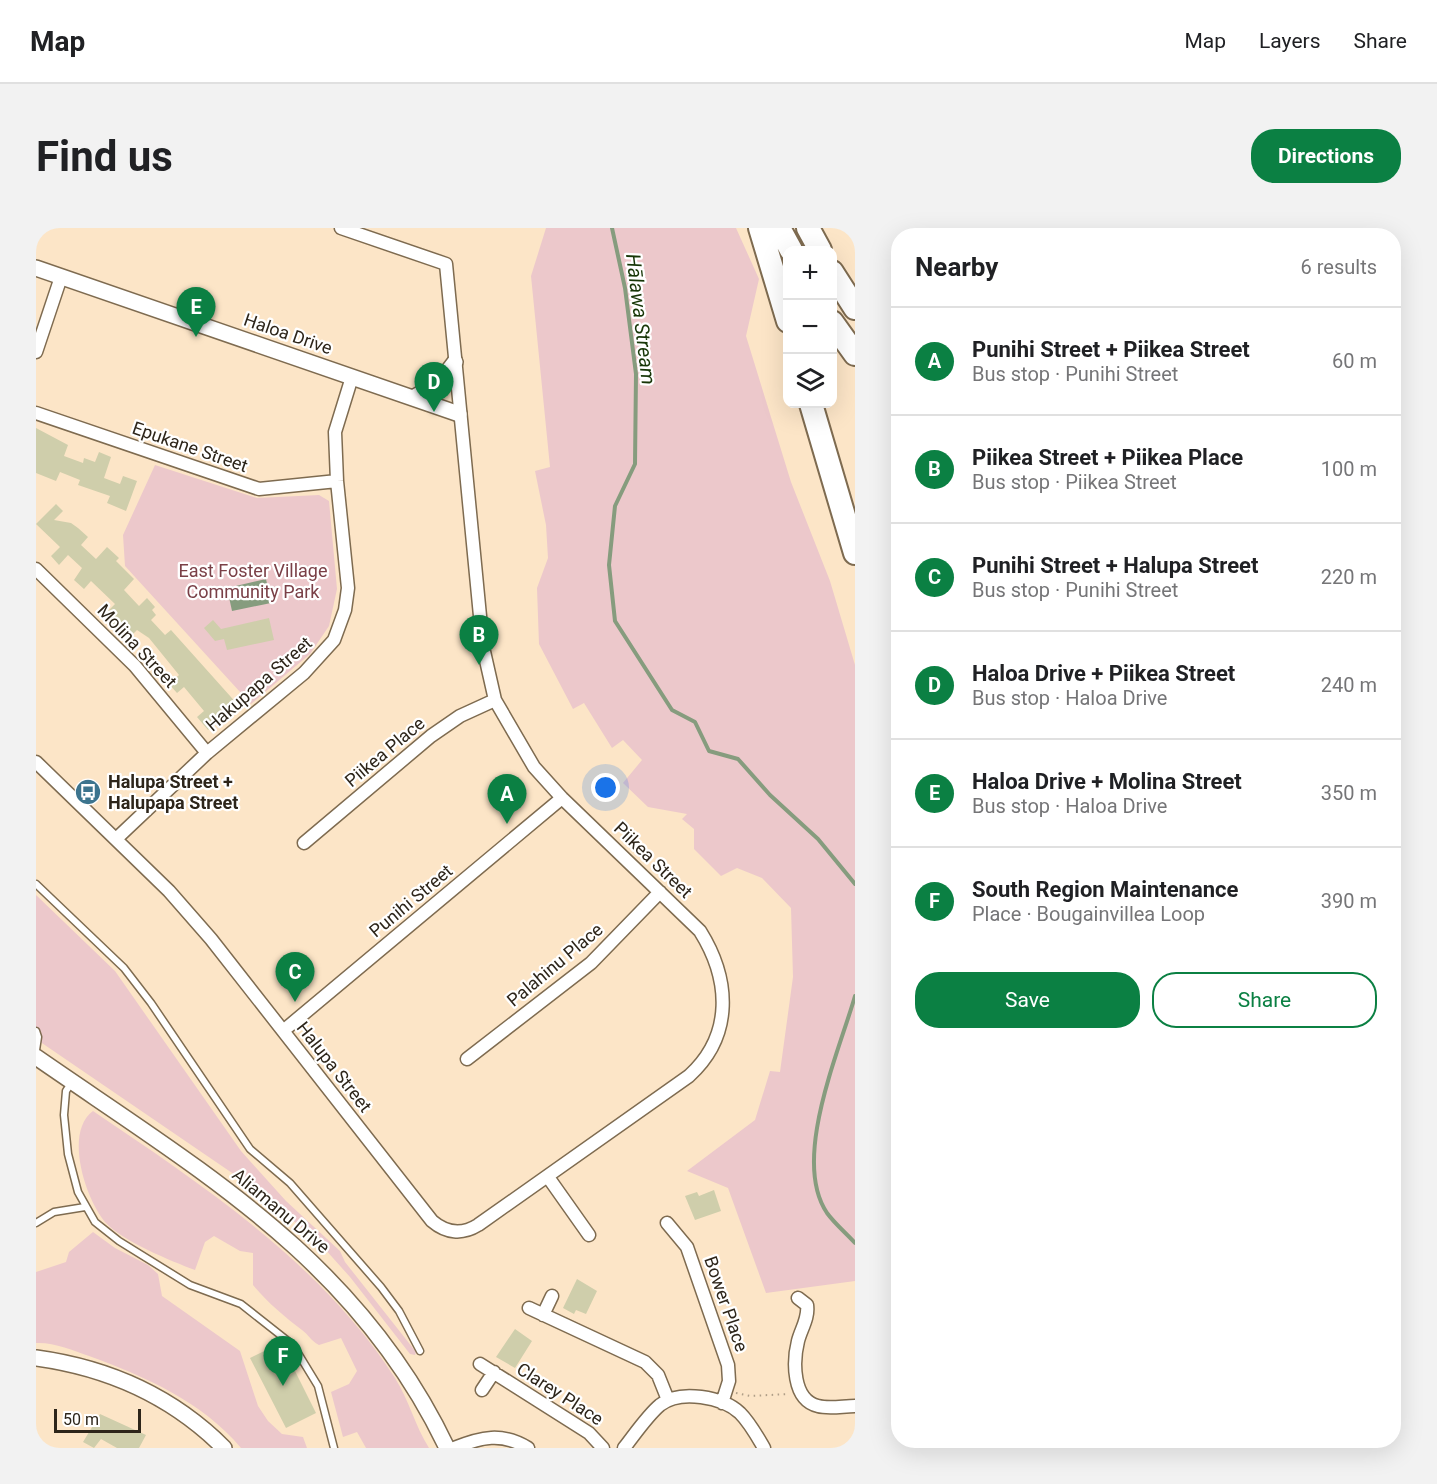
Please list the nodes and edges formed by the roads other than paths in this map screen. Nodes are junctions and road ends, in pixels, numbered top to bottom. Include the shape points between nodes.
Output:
1 (341, 228) edge
2 (760, 228) edge
3 (779, 228) edge
4 (808, 228) edge
5 (789, 246) edge
6 (818, 246) edge
7 (36, 268) edge
8 (61, 277) junction
9 (837, 280) edge
10 (783, 304) edge
11 (855, 308) edge
12 (837, 329) edge
13 (36, 352) edge
14 (855, 354) edge
15 (455, 362) junction
16 (352, 377) junction
17 (413, 398) junction
18 (812, 408) edge
19 (36, 413) edge
20 (459, 414) junction
21 (337, 481) junction
22 (855, 553) edge
23 (36, 569) edge
24 (495, 700) junction
25 (207, 753) junction
26 (36, 762) edge
27 (562, 798) junction
28 (116, 838) junction
29 (304, 843) dead end
30 (36, 884) edge
31 (660, 892) junction
32 (36, 1031) edge
33 (283, 1031) junction
34 (36, 1050) edge
35 (36, 1057) edge
36 (467, 1059) dead end
37 (72, 1082) junction
38 (548, 1177) junction
39 (85, 1207) junction
40 (36, 1223) edge
41 (668, 1223) dead end
42 (589, 1235) dead end
43 (552, 1296) dead end
44 (798, 1299) dead end
45 (529, 1308) dead end
46 (543, 1315) junction
47 (420, 1351) dead end
48 (36, 1358) edge
49 (480, 1364) dead end
50 (494, 1372) junction
51 (482, 1390) dead end
52 (668, 1400) junction
53 (722, 1403) junction
54 (855, 1406) edge
55 (215, 1445) edge
56 (334, 1448) edge
57 (447, 1448) edge
58 (454, 1448) edge
59 (528, 1448) edge
60 (603, 1448) edge
61 (624, 1448) edge
62 (764, 1448) edge

1 - 15 street, Piikea Street via 446,264
2 - 10 highway
3 - 5 highway
4 - 6 highway
7 - 8 street, Haloa Drive
8 - 13 street
8 - 16 street, Haloa Drive
9 - 11 highway
12 - 14 highway
15 - 17 street via 439,383
15 - 20 street, Piikea Street
16 - 17 street, Haloa Drive
16 - 21 street, Hakupapa Street via 336,432
17 - 20 street, Haloa Drive
18 - 22 highway
19 - 21 street, Epukane Street via 259,489
20 - 24 street, Piikea Street via 483,647
21 - 25 street, Hakupapa Street via 348,588 334,640 304,673
23 - 25 street, Molina Street via 135,666
24 - 27 street, Piikea Street via 521,748
24 - 29 street, Piikea Place via 460,716 431,736
25 - 28 street, Hakupapa Street
26 - 28 street, Halupa Street
27 - 31 street, Piikea Street
27 - 33 street, Punihi Street
28 - 33 street, Halupa Street via 211,939
30 - 47 lane via 124,969 151,1002 250,1149 290,1184 381,1287
31 - 36 street, Palahinu Place via 591,963
31 - 38 street, Piikea Street via 700,931 717,962 724,994 718,1034 706,1057 689,1076
32 - 34 lane
33 - 38 street, Halupa Street via 438,1226 455,1232 473,1228
35 - 37 street, Aliamanu Drive
37 - 39 lane via 66,1091 64,1132 73,1176
37 - 57 street, Aliamanu Drive via 259,1214 300,1249 349,1299 394,1357
38 - 42 street
39 - 40 lane via 54,1212
39 - 56 lane via 95,1222 119,1241 190,1285 241,1304 293,1345 318,1386
41 - 53 street, Bower Place via 687,1247 728,1365
43 - 46 street
44 - 54 street via 807,1305 808,1312 796,1354 796,1381 801,1393 820,1407
45 - 46 street
46 - 52 street via 645,1362 658,1375
48 - 55 street via 86,1367 138,1386 174,1406
49 - 50 street, Clarey Place
50 - 51 street, Clarey Place
50 - 60 street, Clarey Place via 589,1433
52 - 53 street via 698,1397
52 - 61 street
53 - 62 street via 739,1412
58 - 59 street via 490,1436 510,1439

